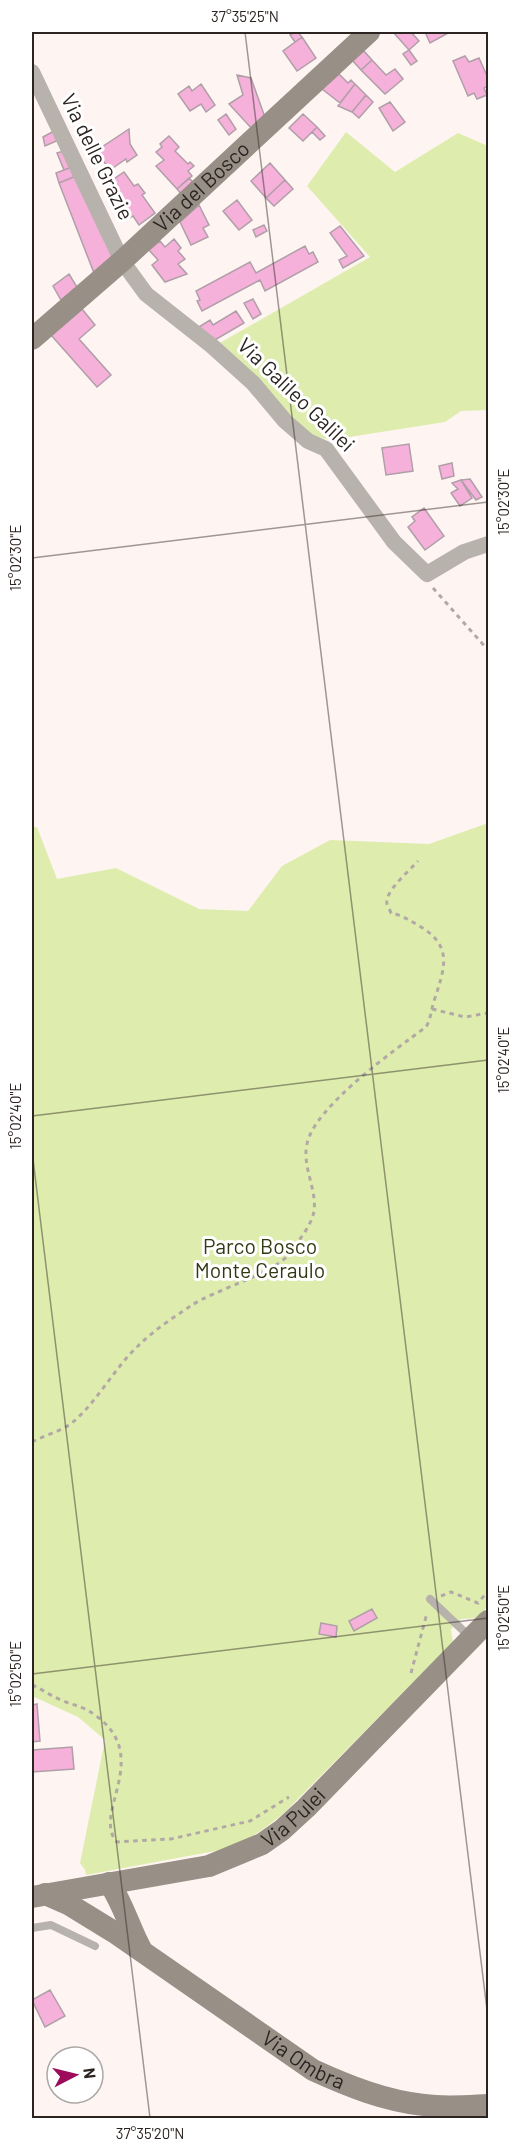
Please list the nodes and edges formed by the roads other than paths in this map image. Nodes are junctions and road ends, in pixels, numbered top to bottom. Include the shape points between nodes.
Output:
1 (369, 32) edge
2 (32, 72) edge
3 (122, 261) junction
4 (32, 339) edge
5 (489, 544) edge
6 (430, 1599) road end
7 (489, 1621) edge
8 (471, 1638) junction
9 (152, 1876) junction
10 (108, 1883) junction
11 (38, 1895) edge
12 (120, 1924) junction
13 (32, 1928) edge
14 (95, 1946) dead end
15 (489, 2105) edge

1 - 3 main road, Via del Bosco
2 - 3 street, Via delle Grazie
3 - 4 main road, Via del Bosco
3 - 5 street, Via Galileo Galilei via 146,294 212,346 308,441 326,449 394,542 427,573 464,552
6 - 8 lane
7 - 8 main road, Via Pulei
8 - 9 main road, Via Pulei via 282,1830 262,1844 209,1866
9 - 10 main road, Via Pulei
9 - 12 main road via 135,1893
10 - 11 main road, Via Pulei
10 - 12 main road via 118,1897
11 - 12 main road
12 - 15 main road, Via Ombra via 141,1950 314,2070 401,2102 448,2107
13 - 14 lane via 51,1925

